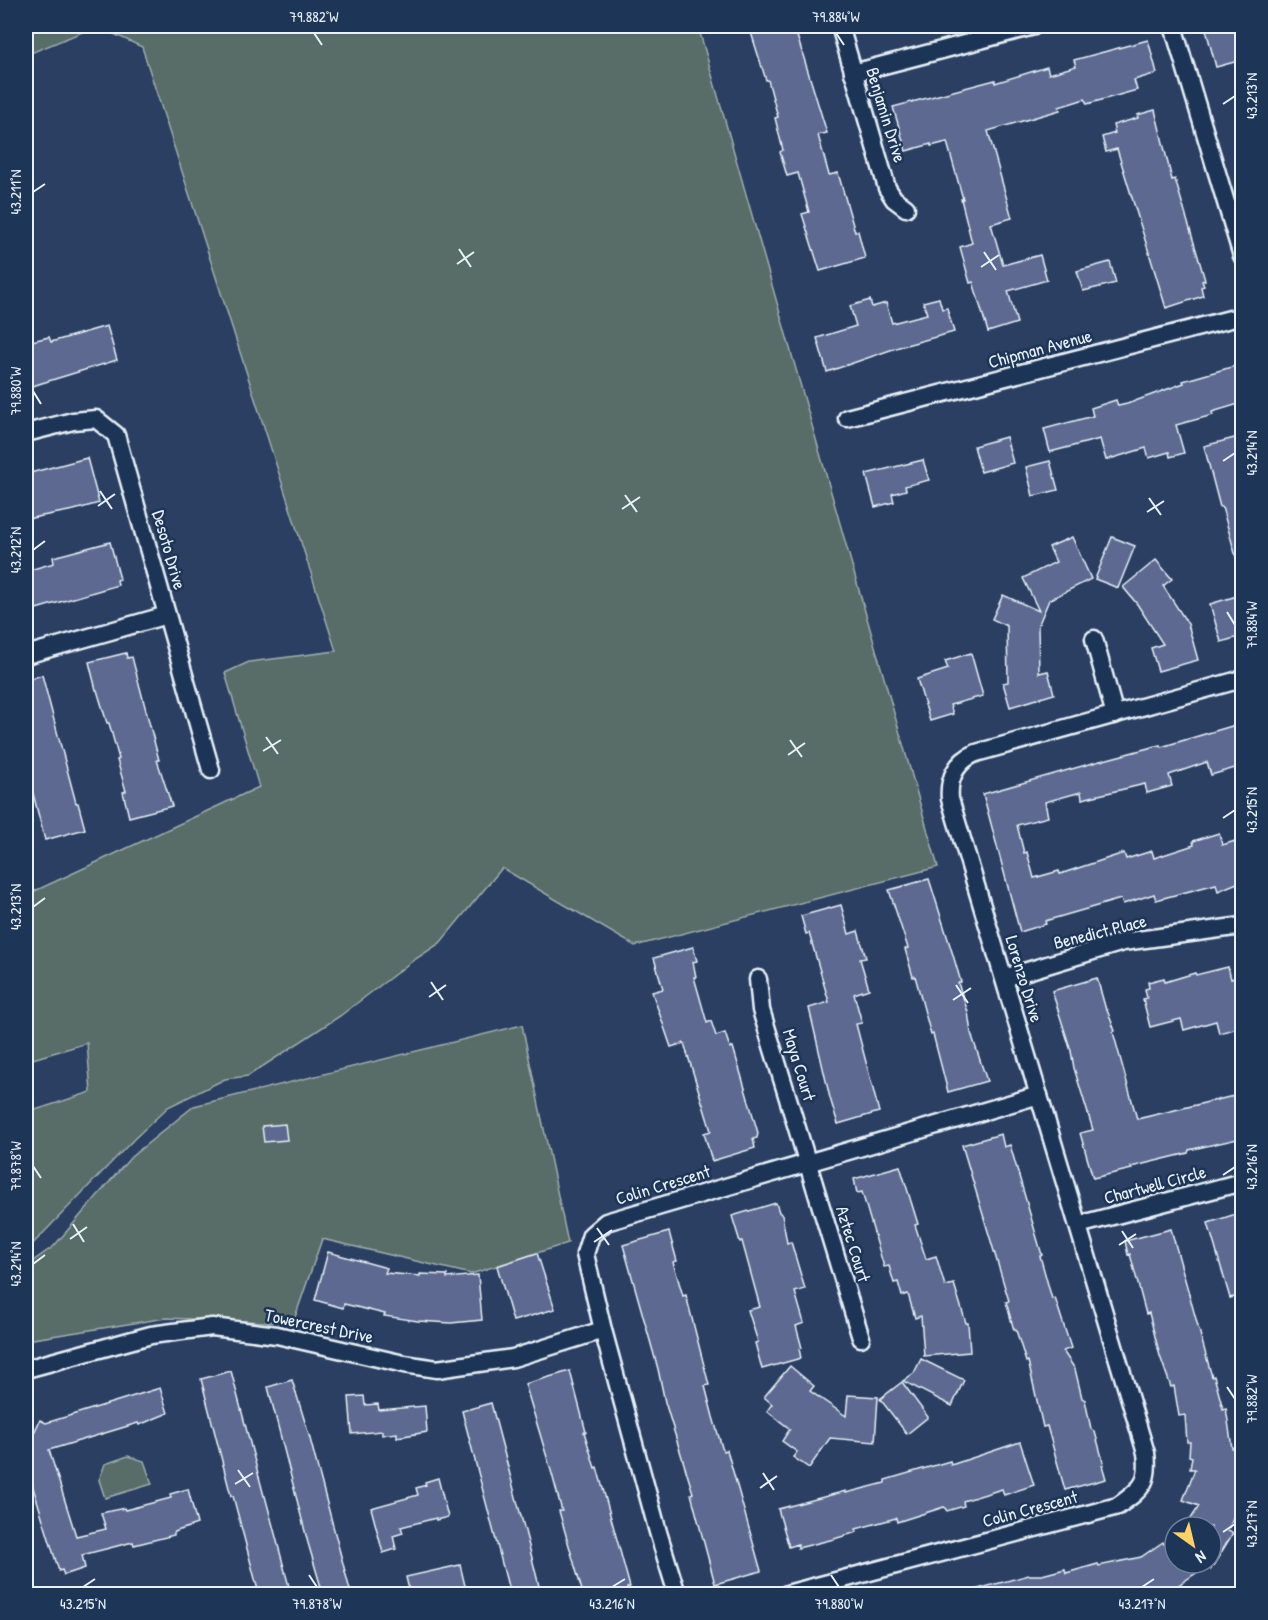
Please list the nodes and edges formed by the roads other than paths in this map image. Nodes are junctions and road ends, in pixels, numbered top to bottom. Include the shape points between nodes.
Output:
1 (840, 26) edge
2 (1034, 26) edge
3 (1173, 26) edge
4 (853, 73) junction
5 (906, 208) dead end
6 (1242, 256) edge
7 (1242, 316) edge
8 (847, 418) dead end
9 (26, 433) edge
10 (167, 615) junction
11 (1094, 639) dead end
12 (26, 655) edge
13 (1242, 678) edge
14 (1114, 715) junction
15 (211, 770) dead end
16 (1242, 926) edge
17 (1004, 978) junction
18 (758, 979) dead end
19 (1039, 1095) junction
20 (808, 1162) junction
21 (1242, 1182) edge
22 (1078, 1225) junction
23 (603, 1330) junction
24 (861, 1338) dead end
25 (26, 1369) edge
26 (1140, 1490) joint
27 (678, 1594) edge
28 (787, 1594) edge

1 - 4 street, Benjamin Drive
2 - 4 street
3 - 6 street
4 - 5 street, Benjamin Drive via 887,188
7 - 8 street, Chipman Avenue
9 - 10 street, Desoto Drive via 96,419 117,435
10 - 12 street
10 - 15 street, Desoto Drive
11 - 14 street
13 - 14 street, Lorenzo Drive
14 - 17 street, Lorenzo Drive via 976,753 962,762 952,777 950,799
16 - 17 street, Benedict Place via 1123,942
17 - 19 street, Lorenzo Drive
18 - 20 street, Maya Court via 761,1010
19 - 20 street, Colin Crescent
19 - 22 street, Lorenzo Drive
20 - 23 street, Colin Crescent via 606,1222 591,1236 585,1254
20 - 24 street, Aztec Court
21 - 22 street, Chartwell Circle
22 - 26 street, Lorenzo Drive via 1146,1453 1148,1469
23 - 25 street, Towercrest Drive via 513,1358 438,1369 277,1335 212,1328 151,1335
23 - 27 street, Colin Crescent
26 - 28 street, Colin Crescent via 1118,1506

